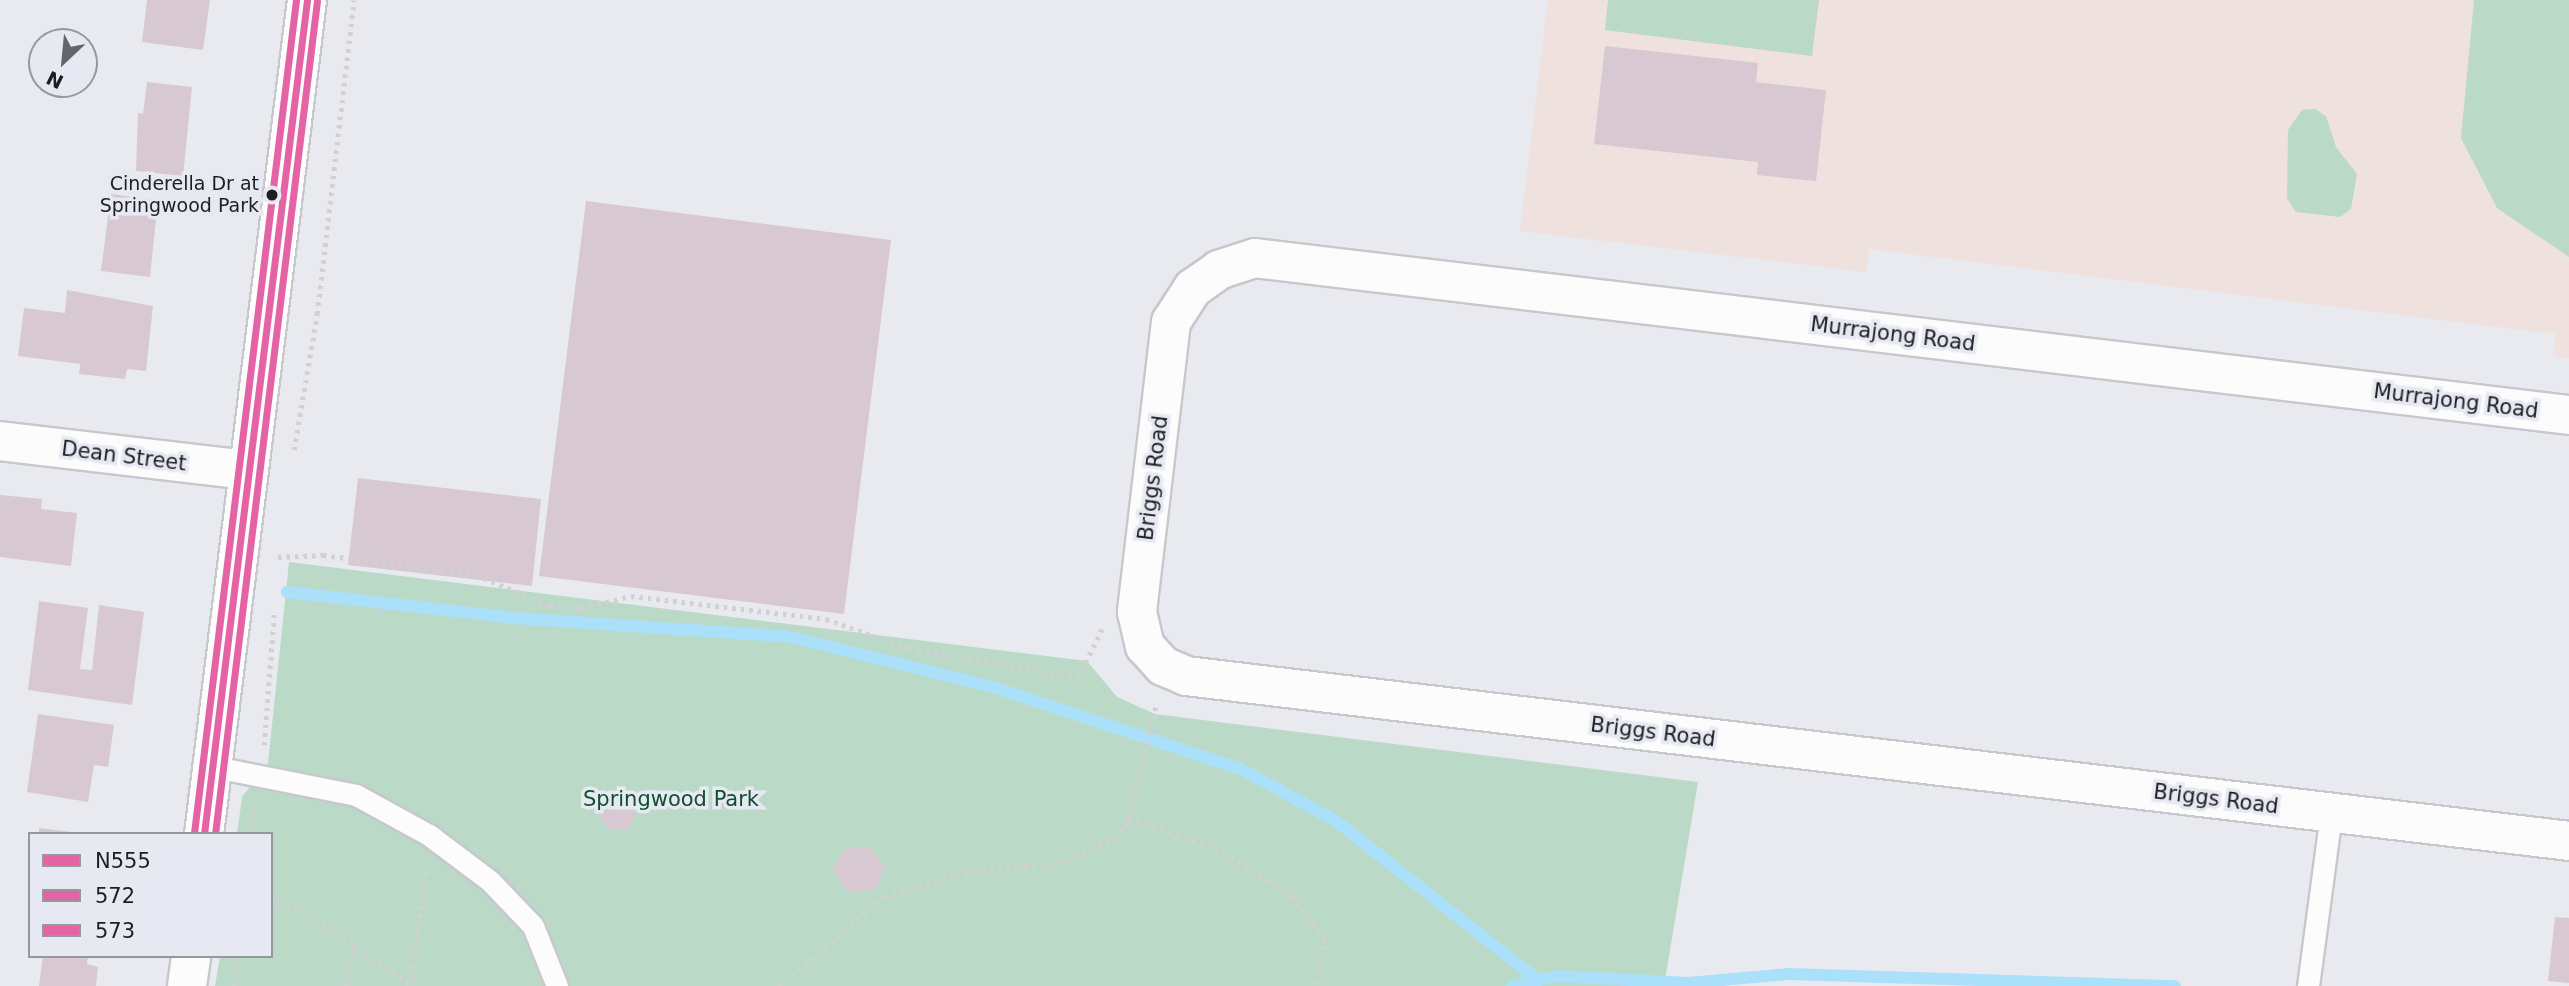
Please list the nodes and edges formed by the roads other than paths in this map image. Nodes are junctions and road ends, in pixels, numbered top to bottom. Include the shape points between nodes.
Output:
1 (307, 0) edge
2 (1219, 270) joint
3 (2569, 415) edge
4 (0, 441) edge
5 (248, 470) junction
6 (210, 766) junction
7 (2331, 813) junction
8 (204, 832) edge
9 (2569, 841) edge
10 (191, 958) edge
11 (187, 986) edge
12 (557, 986) edge
13 (2308, 986) edge

1 - 5 street
2 - 3 street, Murrajong Road via 1255,258
2 - 7 street, Briggs Road via 1193,288 1171,322 1137,612 1145,646 1163,666 1200,678
4 - 5 street, Dean Street
5 - 6 street
6 - 8 street
6 - 12 lane via 356,795 429,835 490,881 533,926
7 - 9 street, Briggs Road
7 - 13 lane
10 - 11 street

